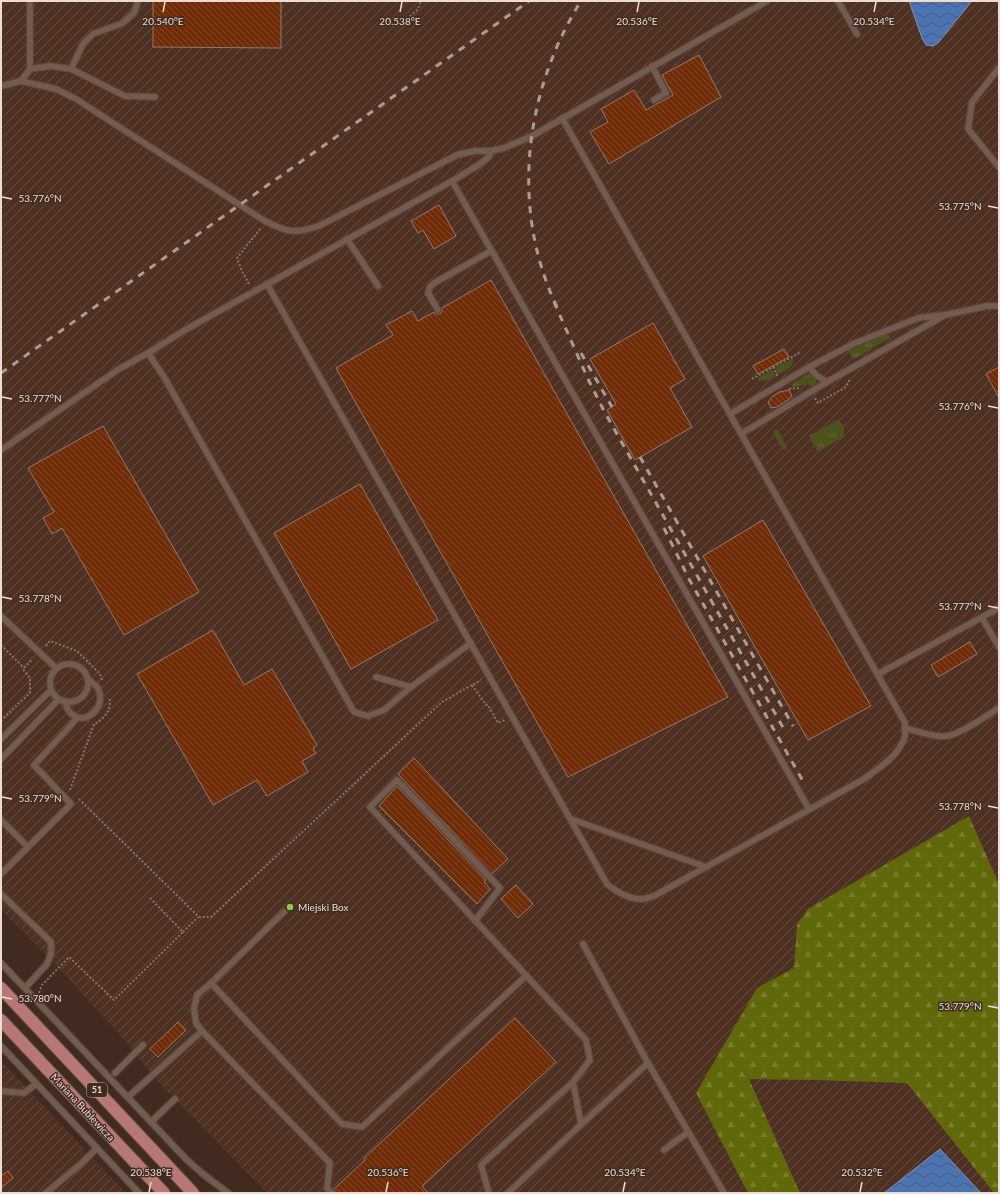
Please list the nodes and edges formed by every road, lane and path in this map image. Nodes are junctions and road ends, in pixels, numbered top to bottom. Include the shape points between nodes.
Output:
1 (30, 1) edge
2 (138, 1) edge
3 (421, 1) edge
4 (767, 1) edge
5 (838, 1) edge
6 (407, 19) dead end
7 (857, 34) dead end
8 (652, 66) junction
9 (999, 68) edge
10 (30, 69) junction
11 (71, 69) junction
12 (22, 80) junction
13 (1, 86) edge
14 (155, 97) dead end
15 (654, 100) dead end
16 (562, 118) junction
17 (490, 151) junction
18 (999, 167) edge
19 (452, 181) junction
20 (260, 228) dead end
21 (347, 240) junction
22 (491, 250) junction
23 (267, 284) junction
24 (250, 285) dead end
25 (378, 286) dead end
26 (999, 306) edge
27 (438, 310) dead end
28 (945, 315) junction
29 (801, 352) dead end
30 (148, 353) junction
31 (773, 367) dead end
32 (809, 367) junction
33 (827, 382) junction
34 (730, 414) junction
35 (741, 434) junction
36 (1, 450) edge
37 (999, 608) edge
38 (1, 616) edge
39 (982, 618) junction
40 (471, 643) junction
41 (1, 645) edge
42 (46, 646) dead end
43 (999, 647) edge
44 (32, 660) dead end
45 (24, 668) junction
46 (56, 668) junction
47 (878, 674) junction
48 (376, 677) dead end
49 (484, 678) dead end
50 (88, 679) junction
51 (103, 681) dead end
52 (472, 685) junction
53 (411, 687) junction
54 (51, 690) junction
55 (108, 694) dead end
56 (62, 700) junction
57 (999, 708) edge
58 (77, 717) junction
59 (1, 721) edge
60 (507, 723) dead end
61 (905, 728) junction
62 (1, 739) edge
63 (1, 759) edge
64 (69, 790) dead end
65 (75, 796) dead end
66 (809, 809) junction
67 (571, 819) junction
68 (1, 820) edge
69 (28, 847) junction
70 (706, 867) junction
71 (1, 874) edge
72 (1, 894) edge
73 (150, 898) dead end
74 (284, 912) dead end
75 (199, 917) junction
76 (475, 921) junction
77 (183, 932) junction
78 (583, 944) dead end
79 (1, 963) edge
80 (526, 976) junction
81 (211, 983) junction
82 (1, 988) edge
83 (25, 988) junction
84 (39, 992) dead end
85 (1, 1020) edge
86 (202, 1031) junction
87 (143, 1045) dead end
88 (1, 1046) edge
89 (648, 1063) junction
90 (115, 1073) dead end
91 (573, 1082) junction
92 (36, 1084) junction
93 (1, 1090) edge
94 (128, 1097) junction
95 (175, 1099) dead end
96 (151, 1122) junction
97 (581, 1124) junction
98 (688, 1132) junction
99 (97, 1148) junction
100 (664, 1150) dead end
101 (46, 1193) edge
102 (139, 1193) edge
103 (164, 1193) edge
104 (193, 1193) edge
105 (228, 1193) edge
106 (332, 1193) edge
107 (489, 1193) edge
108 (508, 1193) edge
109 (724, 1193) edge

1 - 10 lane
2 - 11 lane via 134,13 123,23 93,34 83,44
3 - 6 path via 418,9
4 - 8 lane
5 - 7 lane
8 - 15 lane via 666,93
8 - 16 lane
9 - 18 lane via 972,102 968,129
10 - 11 lane via 50,66
10 - 12 lane
11 - 14 lane via 126,96
12 - 13 lane
12 - 17 lane via 56,89 76,99 266,221 294,232 321,225 457,155
16 - 17 lane via 515,144
16 - 34 lane
17 - 19 lane via 489,157
19 - 21 lane
19 - 22 lane
20 - 24 path via 237,258
21 - 23 lane
21 - 25 lane
22 - 27 lane via 430,287 428,293
22 - 66 lane
23 - 30 lane
23 - 40 lane
26 - 28 lane
28 - 32 lane via 918,318 853,344
28 - 33 lane
29 - 31 path
30 - 36 lane via 119,369
30 - 53 lane via 354,712 368,716 384,710
32 - 33 lane
32 - 34 lane
33 - 35 lane
34 - 35 lane
35 - 47 lane
37 - 39 lane
38 - 46 lane
39 - 43 lane
39 - 47 lane
40 - 53 lane
40 - 67 lane
41 - 45 path
42 - 51 path via 50,641 77,651 100,674
44 - 45 path
45 - 59 path via 30,678 30,693
46 - 50 lane via 62,665 75,665 81,668
46 - 54 lane via 50,678
47 - 61 lane via 905,723
48 - 53 lane
49 - 52 path
50 - 56 lane via 86,692 82,697 70,702
50 - 58 lane via 98,688 101,700 99,707 90,716
52 - 60 path via 498,723 504,720
52 - 75 path via 442,702 211,917
54 - 56 lane
54 - 62 lane
55 - 64 path via 111,701 106,715 94,724
56 - 58 lane via 72,715
56 - 63 lane
57 - 61 lane via 956,734 938,736
58 - 69 lane via 34,765 71,804
61 - 66 lane via 899,747 887,762 864,779
65 - 75 path
66 - 70 lane
67 - 70 lane
67 - 70 lane via 607,884 627,897 642,899 654,896
68 - 69 lane
69 - 71 lane
72 - 83 lane via 51,942 51,954 47,964
73 - 77 path
74 - 81 lane
75 - 77 path
76 - 76 lane via 500,888 397,780 370,808
76 - 80 lane
77 - 84 path via 114,1000 69,957 42,984
78 - 89 lane
79 - 83 lane
80 - 81 lane via 362,1128 342,1124
80 - 91 lane via 586,1040 590,1060
81 - 86 lane via 197,996 194,1009 196,1023
82 - 104 main road, 51
83 - 94 lane
85 - 103 main road, Mariana Bublewicza / 51
86 - 94 lane
86 - 106 lane via 330,1163 327,1188
87 - 90 lane
88 - 92 lane
89 - 97 lane
89 - 98 lane
91 - 97 lane
91 - 107 lane via 481,1165
92 - 93 lane via 24,1093
92 - 99 lane
94 - 96 lane
95 - 96 lane
96 - 105 lane via 186,1159
97 - 108 lane
98 - 100 lane
98 - 109 lane
99 - 101 lane
99 - 102 lane

